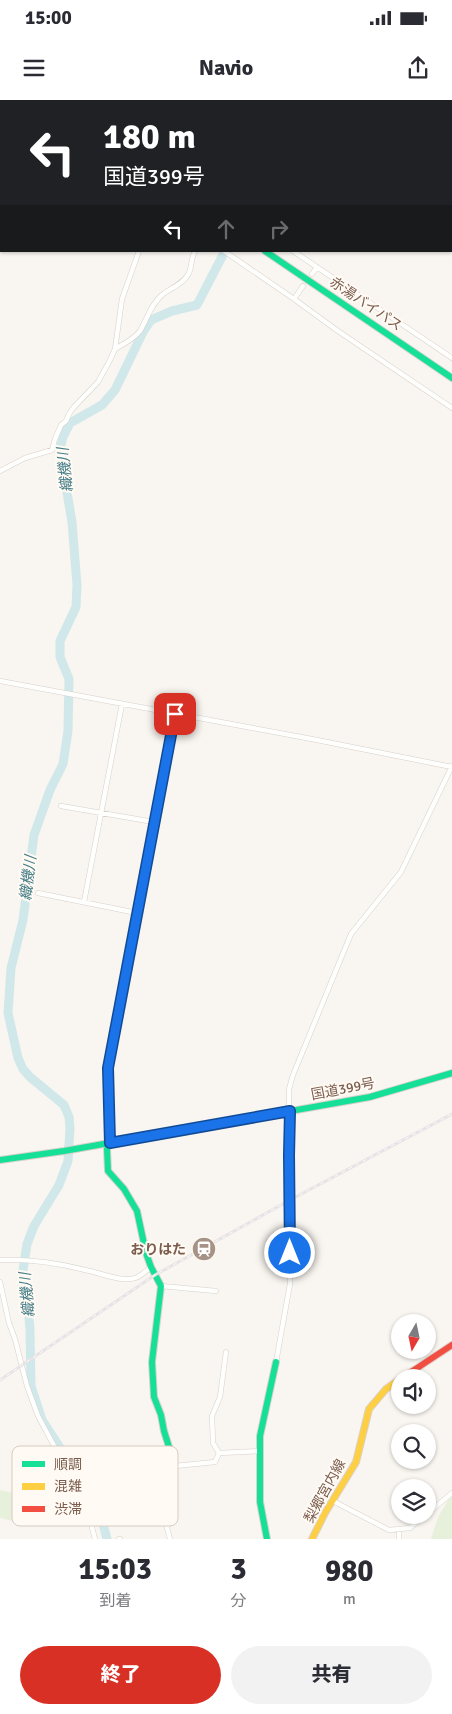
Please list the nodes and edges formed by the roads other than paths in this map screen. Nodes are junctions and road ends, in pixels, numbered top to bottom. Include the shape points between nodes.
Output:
1 (139, 252) edge
2 (195, 252) edge
3 (225, 252) edge
4 (266, 252) edge
5 (294, 252) edge
6 (317, 267) junction
7 (312, 274) dead end
8 (303, 286) dead end
9 (294, 299) junction
10 (115, 349) junction
11 (452, 358) edge
12 (452, 378) edge
13 (452, 408) edge
14 (0, 471) edge
15 (0, 682) edge
16 (122, 704) junction
17 (175, 714) junction
18 (452, 767) edge
19 (61, 806) dead end
20 (102, 813) junction
21 (154, 822) junction
22 (38, 893) dead end
23 (84, 902) junction
24 (137, 913) junction
25 (452, 1074) edge
26 (290, 1111) junction
27 (110, 1143) junction
28 (0, 1160) edge
29 (0, 1260) edge
30 (151, 1267) junction
31 (0, 1282) edge
32 (161, 1286) junction
33 (216, 1291) dead end
34 (452, 1344) edge
35 (226, 1352) dead end
36 (276, 1362) joint
37 (414, 1369) edge
38 (391, 1385) edge
39 (54, 1446) edge
40 (169, 1446) edge
41 (260, 1451) junction
42 (219, 1453) junction
43 (178, 1466) edge
44 (452, 1493) edge
45 (333, 1501) junction
46 (436, 1506) edge
47 (415, 1524) edge
48 (92, 1526) edge
49 (167, 1526) edge
50 (399, 1530) junction
51 (95, 1539) edge
52 (170, 1539) edge
53 (267, 1539) edge
54 (312, 1539) edge
55 (399, 1539) edge

1 - 10 street via 122,298
2 - 10 street via 189,273 156,301 139,332
3 - 9 street
4 - 12 main road, 赤湯バイパス
5 - 6 street
6 - 7 street
6 - 11 street
8 - 9 street
9 - 13 street
10 - 14 street via 98,382 61,425 52,450 25,458
15 - 16 street
16 - 17 street
16 - 20 street
17 - 18 street
17 - 21 main road
18 - 26 street via 401,872 364,916 347,943 293,1075 289,1089
19 - 20 street
20 - 21 street
20 - 23 street
21 - 24 main road
22 - 23 street
23 - 24 street
24 - 27 main road via 108,1068
25 - 26 main road, 国道399号 via 370,1097
26 - 27 main road, 国道399号
26 - 36 street via 290,1284
27 - 28 main road, 国道399号
27 - 30 main road via 108,1171 137,1210 140,1233
29 - 30 street via 20,1259 128,1279
30 - 32 main road
31 - 39 street via 27,1386
32 - 33 street
32 - 40 main road via 152,1362 154,1397
34 - 37 main road, 梨郷宮内線
35 - 42 street via 220,1397 212,1416 213,1443
36 - 41 main road via 260,1436
38 - 45 main road, 梨郷宮内線 via 369,1409 356,1462
41 - 42 street
41 - 53 main road via 260,1502
42 - 43 street via 215,1462
44 - 46 street
45 - 50 street via 389,1530
45 - 54 main road, 梨郷宮内線
47 - 50 street
48 - 51 street
49 - 52 street
50 - 55 street

